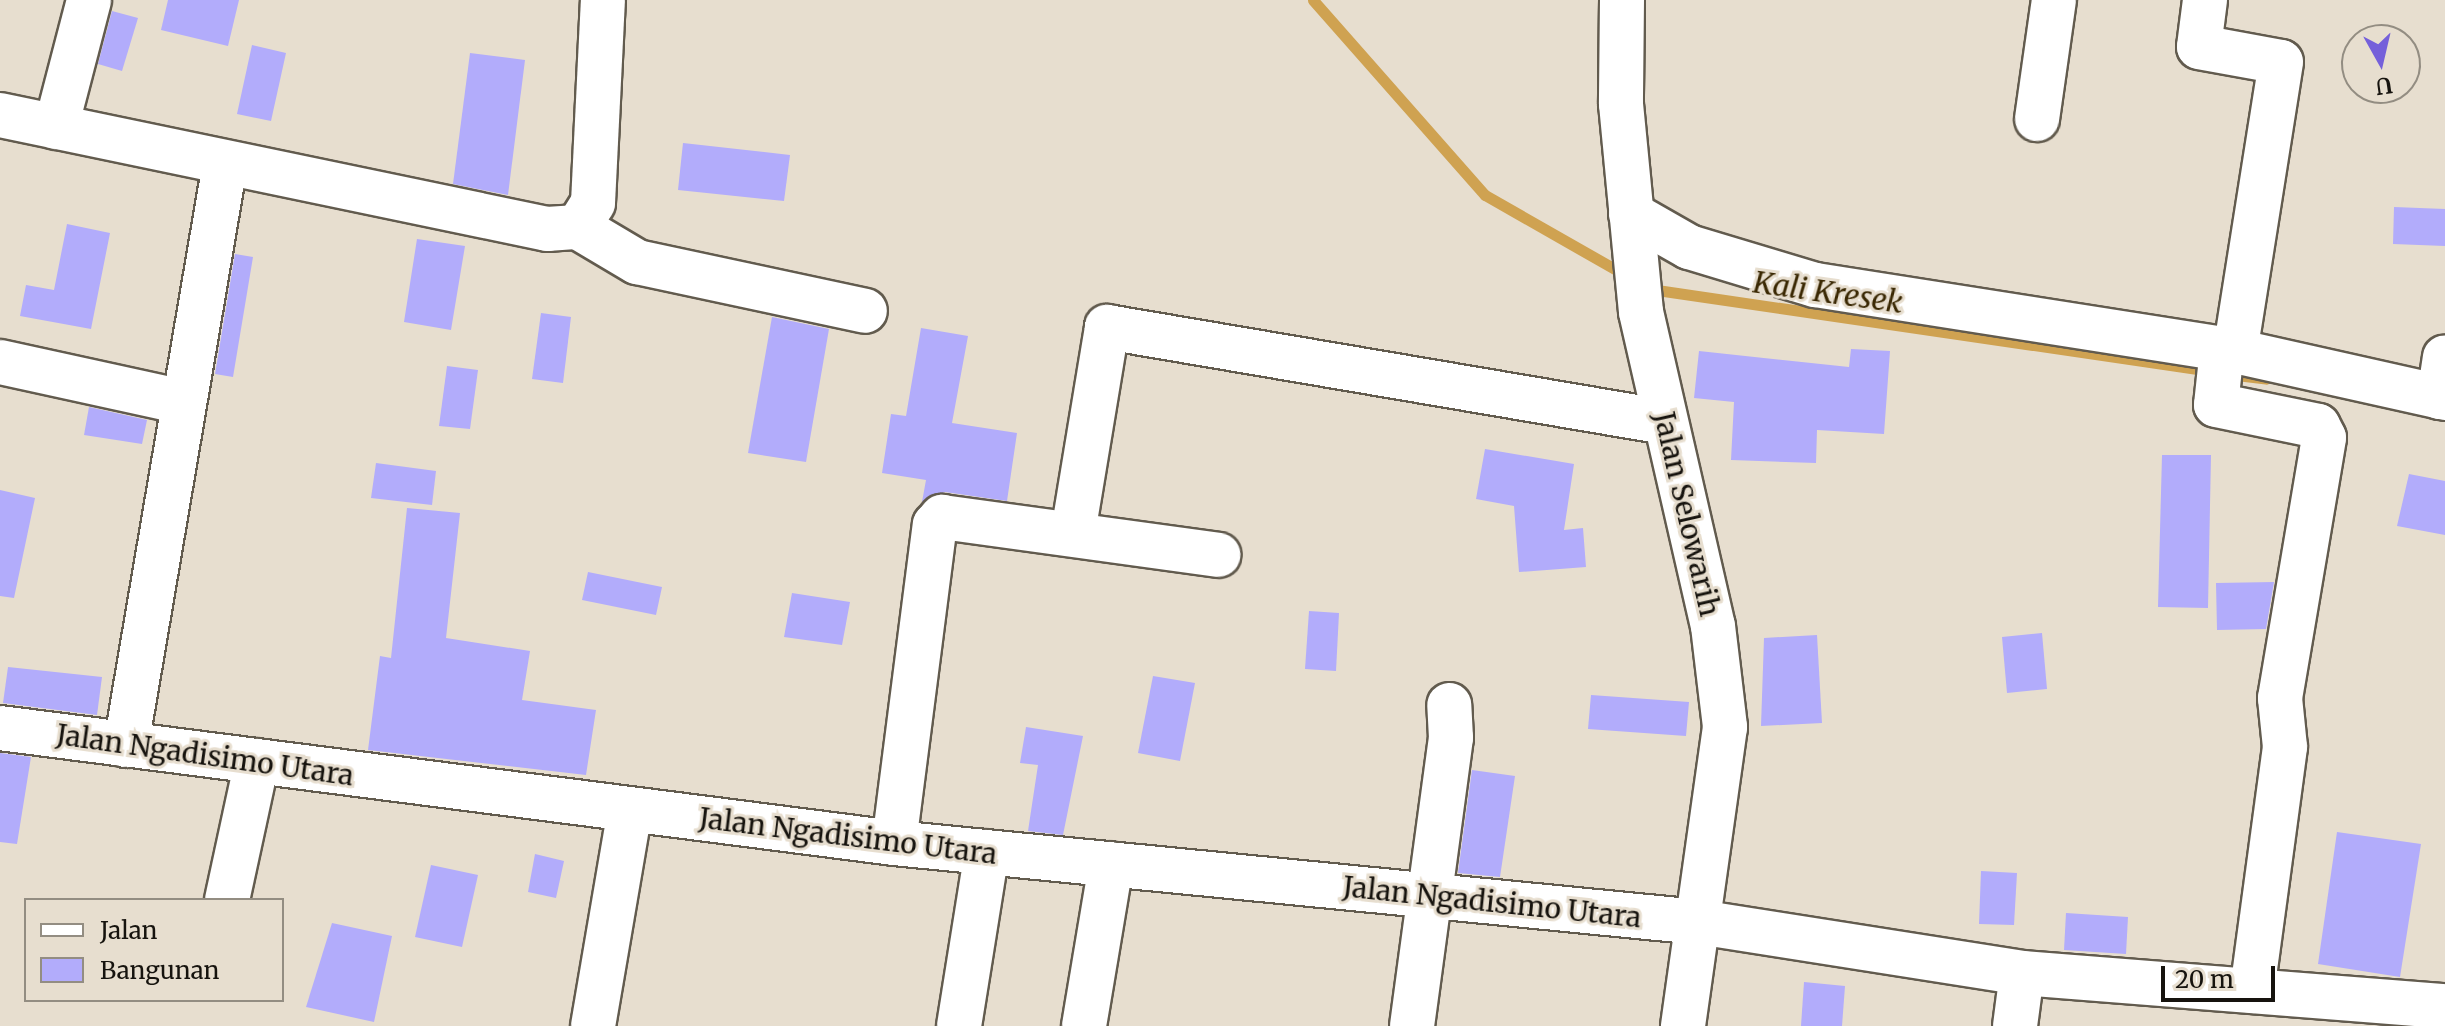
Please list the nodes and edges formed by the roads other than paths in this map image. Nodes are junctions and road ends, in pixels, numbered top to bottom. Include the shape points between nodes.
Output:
1 (89, 0) edge
2 (603, 0) edge
3 (1622, 0) edge
4 (2054, 0) edge
5 (2205, 0) edge
6 (0, 115) edge
7 (2037, 119) dead end
8 (56, 127) junction
9 (225, 164) junction
10 (1632, 225) junction
11 (578, 227) junction
12 (865, 311) dead end
13 (2226, 352) junction
14 (0, 362) edge
15 (2443, 384) edge
16 (179, 401) junction
17 (1665, 422) junction
18 (1073, 533) junction
19 (1218, 555) dead end
20 (1449, 705) dead end
21 (0, 728) edge
22 (126, 745) junction
23 (257, 761) junction
24 (630, 810) junction
25 (894, 843) junction
26 (987, 852) junction
27 (1111, 864) junction
28 (1431, 896) junction
29 (227, 898) edge
30 (1698, 922) junction
31 (2022, 973) junction
32 (2252, 991) junction
33 (2445, 1006) edge
34 (593, 1026) edge
35 (959, 1026) edge
36 (1084, 1026) edge
37 (1412, 1026) edge
38 (1683, 1026) edge
39 (2015, 1026) edge

1 - 8 street
2 - 11 street via 593,203
3 - 10 street, Jalan Selowarih
4 - 7 street
5 - 13 street via 2199,47 2281,62
6 - 8 street
8 - 9 street
9 - 11 street via 547,229
9 - 16 street
10 - 13 street via 1815,285
10 - 17 street, Jalan Selowarih via 1641,312
11 - 12 street via 637,262
13 - 15 street
13 - 32 street via 2213,399 2318,426 2324,438 2280,698 2285,747
14 - 16 street
16 - 22 street
17 - 18 street via 1107,327
17 - 30 street, Jalan Selowarih via 1713,626 1724,714 1723,776
18 - 19 street
18 - 25 street via 953,515 935,525
20 - 28 street
21 - 22 street, Jalan Ngadisimo Utara
22 - 23 street, Jalan Ngadisimo Utara
23 - 24 street, Jalan Ngadisimo Utara
23 - 29 street
24 - 25 street, Jalan Ngadisimo Utara
24 - 34 street
25 - 26 street, Jalan Ngadisimo Utara
26 - 27 street, Jalan Ngadisimo Utara
26 - 35 street
27 - 28 street, Jalan Ngadisimo Utara
27 - 36 street
28 - 30 street, Jalan Ngadisimo Utara
28 - 37 street
30 - 31 street, Jalan Ngadisimo Utara
30 - 38 street, Jalan Selowarih
31 - 32 street, Jalan Ngadisimo Utara
31 - 39 street
32 - 33 street, Jalan Ngadisimo Utara

